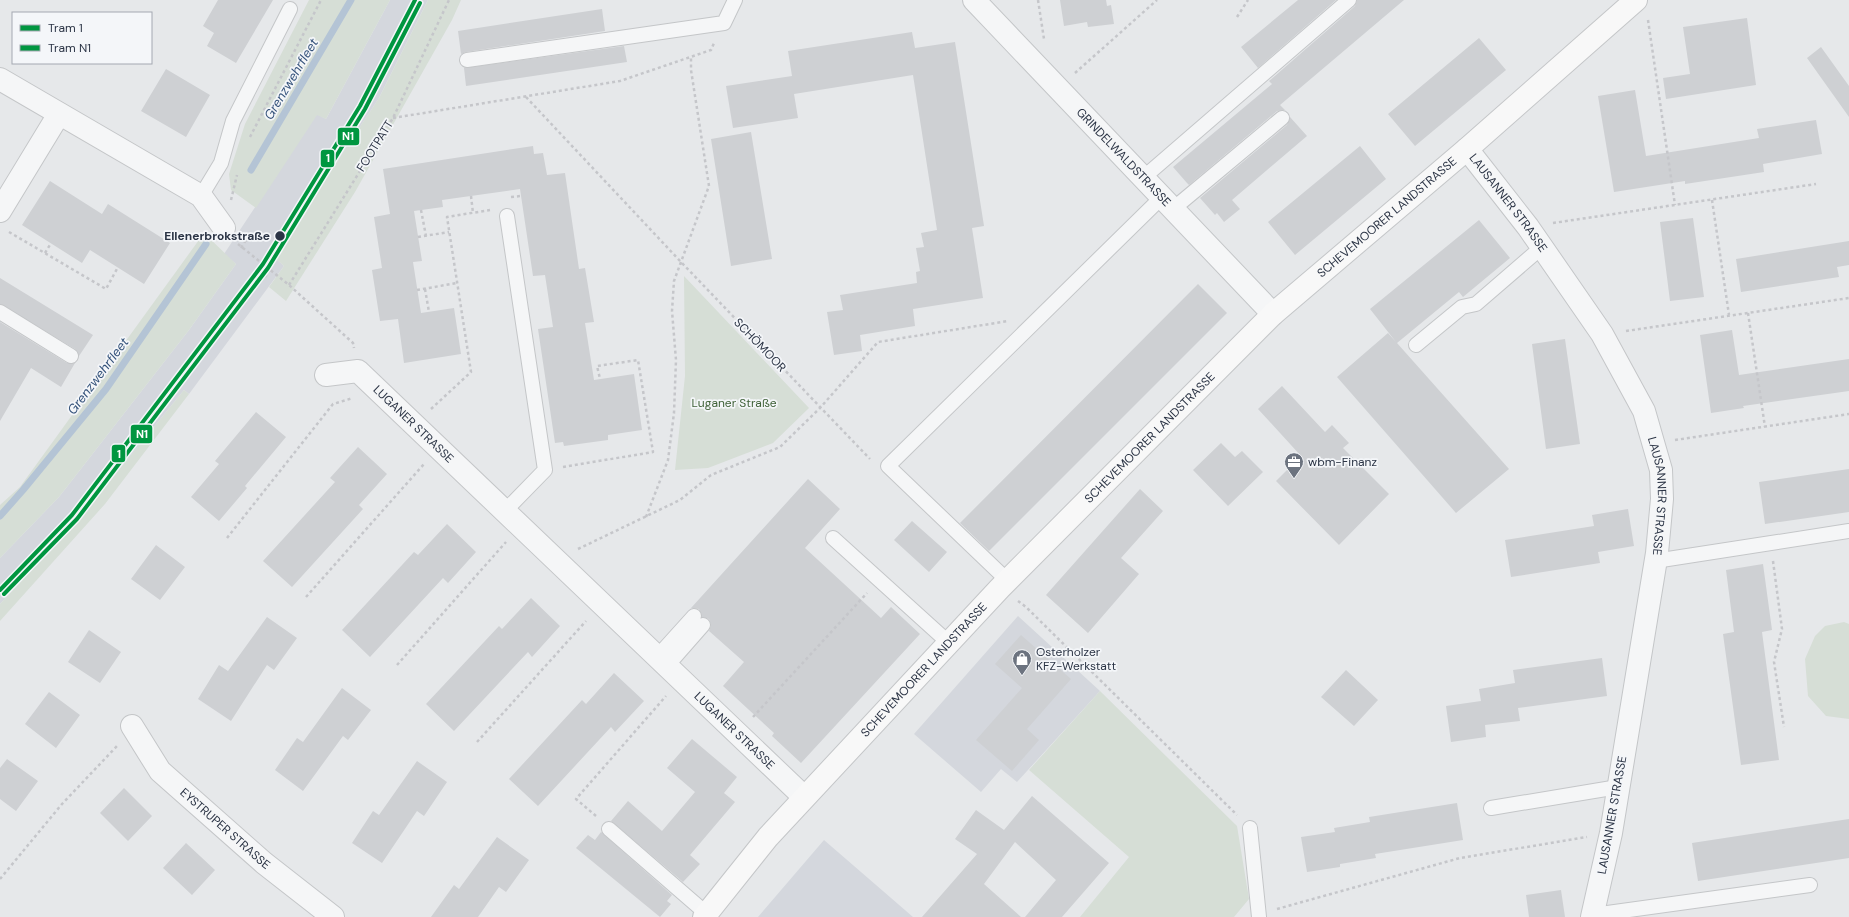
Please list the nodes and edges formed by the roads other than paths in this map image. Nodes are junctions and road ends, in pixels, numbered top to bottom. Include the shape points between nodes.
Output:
1 (735, 0) edge
2 (974, 0) edge
3 (1349, 0) edge
4 (1642, 8) edge
5 (290, 9) dead end
6 (467, 60) dead end
7 (0, 79) edge
8 (59, 114) junction
9 (1282, 118) dead end
10 (1467, 149) junction
11 (1144, 178) junction
12 (201, 196) junction
13 (1167, 203) junction
14 (507, 216) dead end
15 (3, 221) edge
16 (224, 228) road end
17 (1542, 247) junction
18 (0, 312) edge
19 (1273, 314) junction
20 (1416, 345) dead end
21 (71, 356) dead end
22 (326, 375) dead end
23 (513, 518) junction
24 (1849, 531) edge
25 (833, 538) dead end
26 (1655, 561) junction
27 (1004, 584) junction
28 (699, 621) dead end
29 (949, 643) junction
30 (668, 667) junction
31 (132, 726) road end
32 (1618, 787) junction
33 (804, 797) junction
34 (1491, 808) dead end
35 (609, 828) road end
36 (1250, 828) road end
37 (1810, 885) dead end
38 (706, 915) edge
39 (1259, 915) edge
40 (1593, 916) edge
41 (333, 917) edge

1 - 6 lane via 724,22
2 - 11 street, GRINDELWALDSTRASSE
3 - 11 lane
4 - 10 street, SCHEVEMOORER LANDSTRASSE
5 - 12 lane via 233,121 221,163
7 - 8 street
8 - 12 street
8 - 15 street
9 - 13 lane
10 - 17 street, LAUSANNER STRASSE
10 - 19 street, SCHEVEMOORER LANDSTRASSE
11 - 13 street, GRINDELWALDSTRASSE
12 - 16 street
13 - 19 street, GRINDELWALDSTRASSE
13 - 27 lane via 888,466
14 - 23 lane via 545,470
17 - 20 lane via 1476,304 1462,306
17 - 26 street, LAUSANNER STRASSE via 1602,334 1644,412 1661,470 1662,499
18 - 21 lane
19 - 27 street, SCHEVEMOORER LANDSTRASSE
22 - 23 street, LUGANER STRASSE via 358,370
23 - 30 street, LUGANER STRASSE
24 - 26 lane
25 - 29 lane
26 - 32 street, LAUSANNER STRASSE
27 - 29 street, SCHEVEMOORER LANDSTRASSE
28 - 30 lane
29 - 33 street, SCHEVEMOORER LANDSTRASSE
30 - 33 street, LUGANER STRASSE
31 - 41 street, EYSTRUPER STRASSE via 160,771 264,863
32 - 34 lane
32 - 40 street, LAUSANNER STRASSE
33 - 38 street, SCHEVEMOORER LANDSTRASSE
35 - 38 lane
36 - 39 lane
37 - 40 lane

